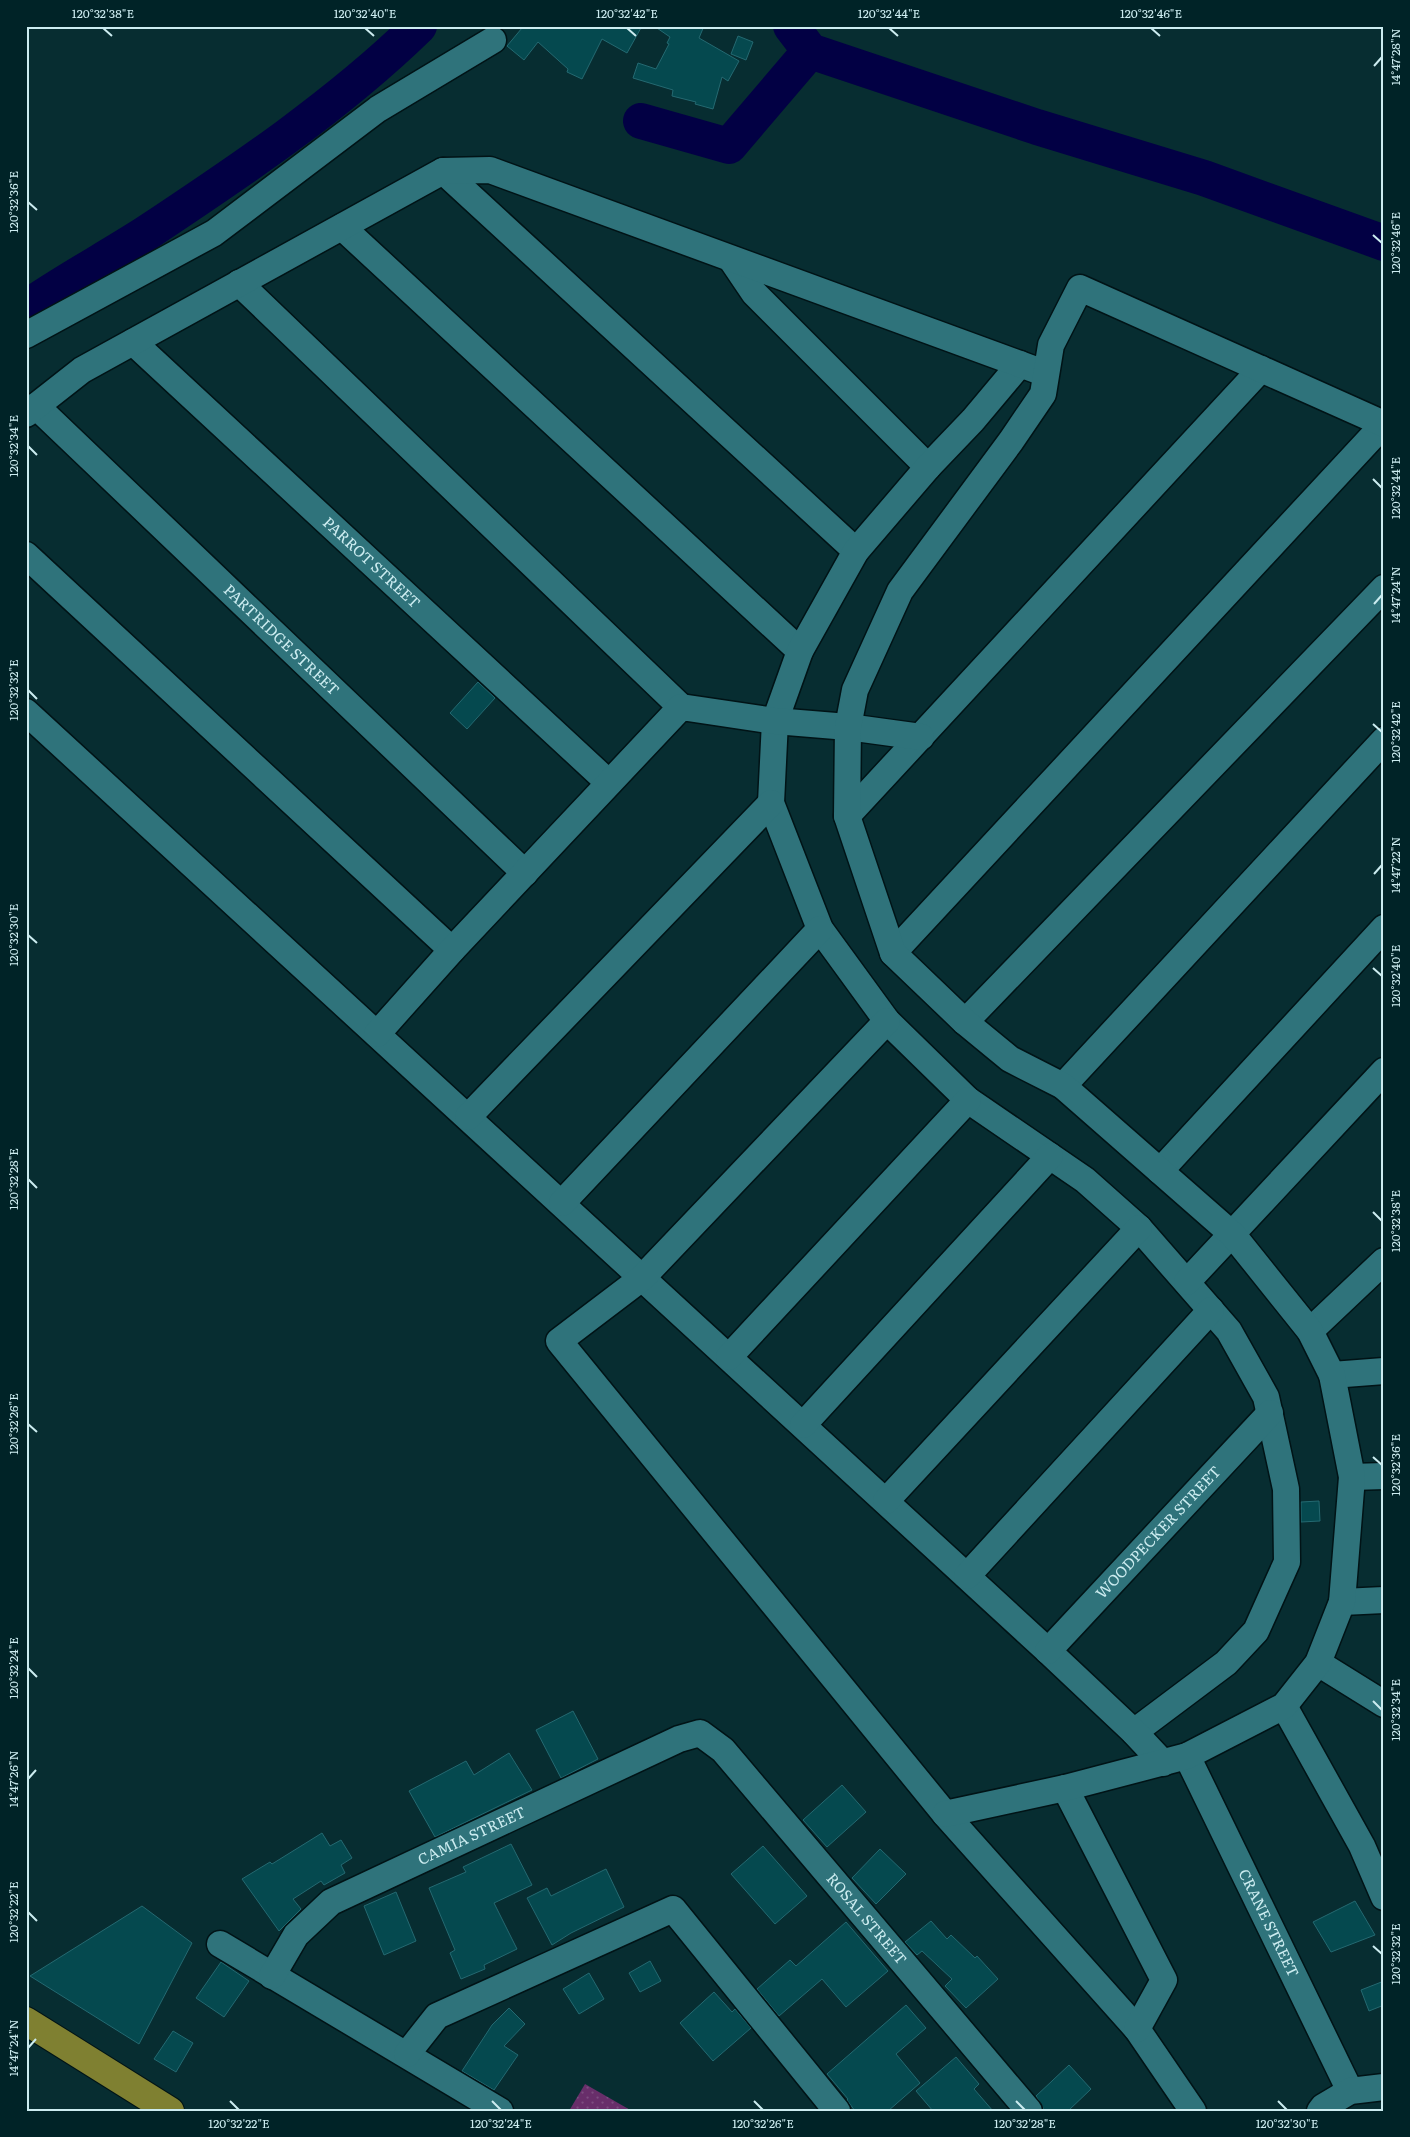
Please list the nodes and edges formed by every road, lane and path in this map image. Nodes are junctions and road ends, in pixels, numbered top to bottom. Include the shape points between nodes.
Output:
1 (493, 40) dead end
2 (443, 172) junction
3 (342, 227) junction
4 (731, 259) junction
5 (239, 283) junction
6 (26, 335) edge
7 (133, 342) junction
8 (1020, 364) junction
9 (1261, 369) junction
10 (1046, 374) junction
11 (31, 410) edge
12 (1384, 424) edge
13 (928, 467) junction
14 (856, 551) junction
15 (26, 555) edge
16 (1384, 588) edge
17 (800, 651) junction
18 (681, 707) junction
19 (26, 712) edge
20 (775, 721) junction
21 (848, 727) junction
22 (921, 736) junction
23 (1384, 740) edge
24 (610, 783) junction
25 (771, 803) junction
26 (847, 816) junction
27 (525, 873) junction
28 (1384, 928) edge
29 (820, 929) junction
30 (452, 950) junction
31 (893, 954) junction
32 (887, 1021) junction
33 (965, 1022) junction
34 (377, 1034) junction
35 (1384, 1071) edge
36 (1063, 1086) junction
37 (968, 1100) junction
38 (468, 1117) junction
39 (1050, 1156) junction
40 (1160, 1171) junction
41 (562, 1203) junction
42 (1139, 1228) junction
43 (1233, 1235) junction
44 (1384, 1261) edge
45 (642, 1278) junction
46 (1187, 1282) junction
47 (1211, 1310) junction
48 (1310, 1331) junction
49 (729, 1357) junction
50 (1384, 1371) edge
51 (1332, 1375) junction
52 (1270, 1413) junction
53 (802, 1425) junction
54 (1384, 1476) edge
55 (1352, 1477) junction
56 (886, 1501) junction
57 (967, 1576) junction
58 (1384, 1600) edge
59 (1342, 1602) junction
60 (1048, 1651) junction
61 (1318, 1663) junction
62 (1384, 1704) edge
63 (1284, 1706) junction
64 (700, 1732) joint
65 (1134, 1732) junction
66 (1175, 1760) junction
67 (1065, 1788) junction
68 (945, 1814) junction
69 (1373, 1850) edge
70 (1384, 1897) edge
71 (220, 1944) dead end
72 (272, 1976) junction
73 (26, 2021) edge
74 (1137, 2029) junction
75 (406, 2054) junction
76 (1384, 2087) edge
77 (1350, 2091) junction
78 (170, 2111) edge
79 (500, 2111) edge
80 (838, 2111) edge
81 (1030, 2111) edge
82 (1193, 2111) edge
83 (1320, 2111) edge

1 - 6 street via 378,109 214,233
2 - 3 street
2 - 4 street via 490,170
2 - 14 street
3 - 5 street
3 - 17 street
4 - 8 street
4 - 13 street via 754,293
5 - 7 street
5 - 18 street
7 - 11 street via 82,370
7 - 24 street, PARROT STREET
8 - 10 street
8 - 13 street
9 - 10 street via 1080,288 1051,345
9 - 12 street
9 - 22 street
10 - 21 street via 1042,394 900,592 855,690
11 - 27 street, PARTRIDGE STREET
12 - 31 street
13 - 14 street
14 - 17 street
15 - 30 street
16 - 33 street
17 - 20 street
18 - 20 street
18 - 24 street
19 - 34 street, CRANE STREET
20 - 21 street
20 - 25 street
21 - 22 street
21 - 26 street
22 - 26 street
23 - 36 street
24 - 27 street
25 - 29 street
25 - 38 street
26 - 31 street
27 - 30 street
28 - 40 street
29 - 32 street
29 - 41 street
30 - 34 street
31 - 33 street
32 - 37 street
32 - 45 street
33 - 36 street via 1010,1059
34 - 38 street, CRANE STREET
35 - 43 street
36 - 40 street
37 - 39 street
37 - 49 street
38 - 41 street, CRANE STREET
39 - 42 street via 1085,1180
39 - 53 street
40 - 43 street
41 - 45 street, CRANE STREET
42 - 46 street
42 - 56 street
43 - 46 street
43 - 48 street
44 - 48 street
45 - 49 street, CRANE STREET
45 - 68 street via 559,1341
46 - 47 street
47 - 52 street via 1234,1340 1266,1397
47 - 57 street
48 - 51 street
49 - 53 street, CRANE STREET
50 - 51 street
51 - 55 street
52 - 60 street, WOODPECKER STREET
52 - 65 street via 1286,1489 1287,1562 1256,1630 1226,1663
53 - 56 street, CRANE STREET
54 - 55 street
55 - 59 street
56 - 57 street, CRANE STREET
57 - 60 street, CRANE STREET
58 - 59 street
59 - 61 street
60 - 65 street, CRANE STREET
61 - 62 street
61 - 63 street
63 - 66 street
63 - 69 street
64 - 72 street, CAMIA STREET via 331,1902 296,1935
64 - 81 street, ROSAL STREET via 723,1750
65 - 66 street, CRANE STREET
66 - 67 street
66 - 77 street, CRANE STREET
67 - 68 street
67 - 74 street via 1164,1980
68 - 74 street
69 - 70 street
71 - 72 street
72 - 75 street
73 - 78 main road
74 - 82 street
75 - 79 street
75 - 80 street via 437,2016 674,1909
76 - 77 street
77 - 83 street

